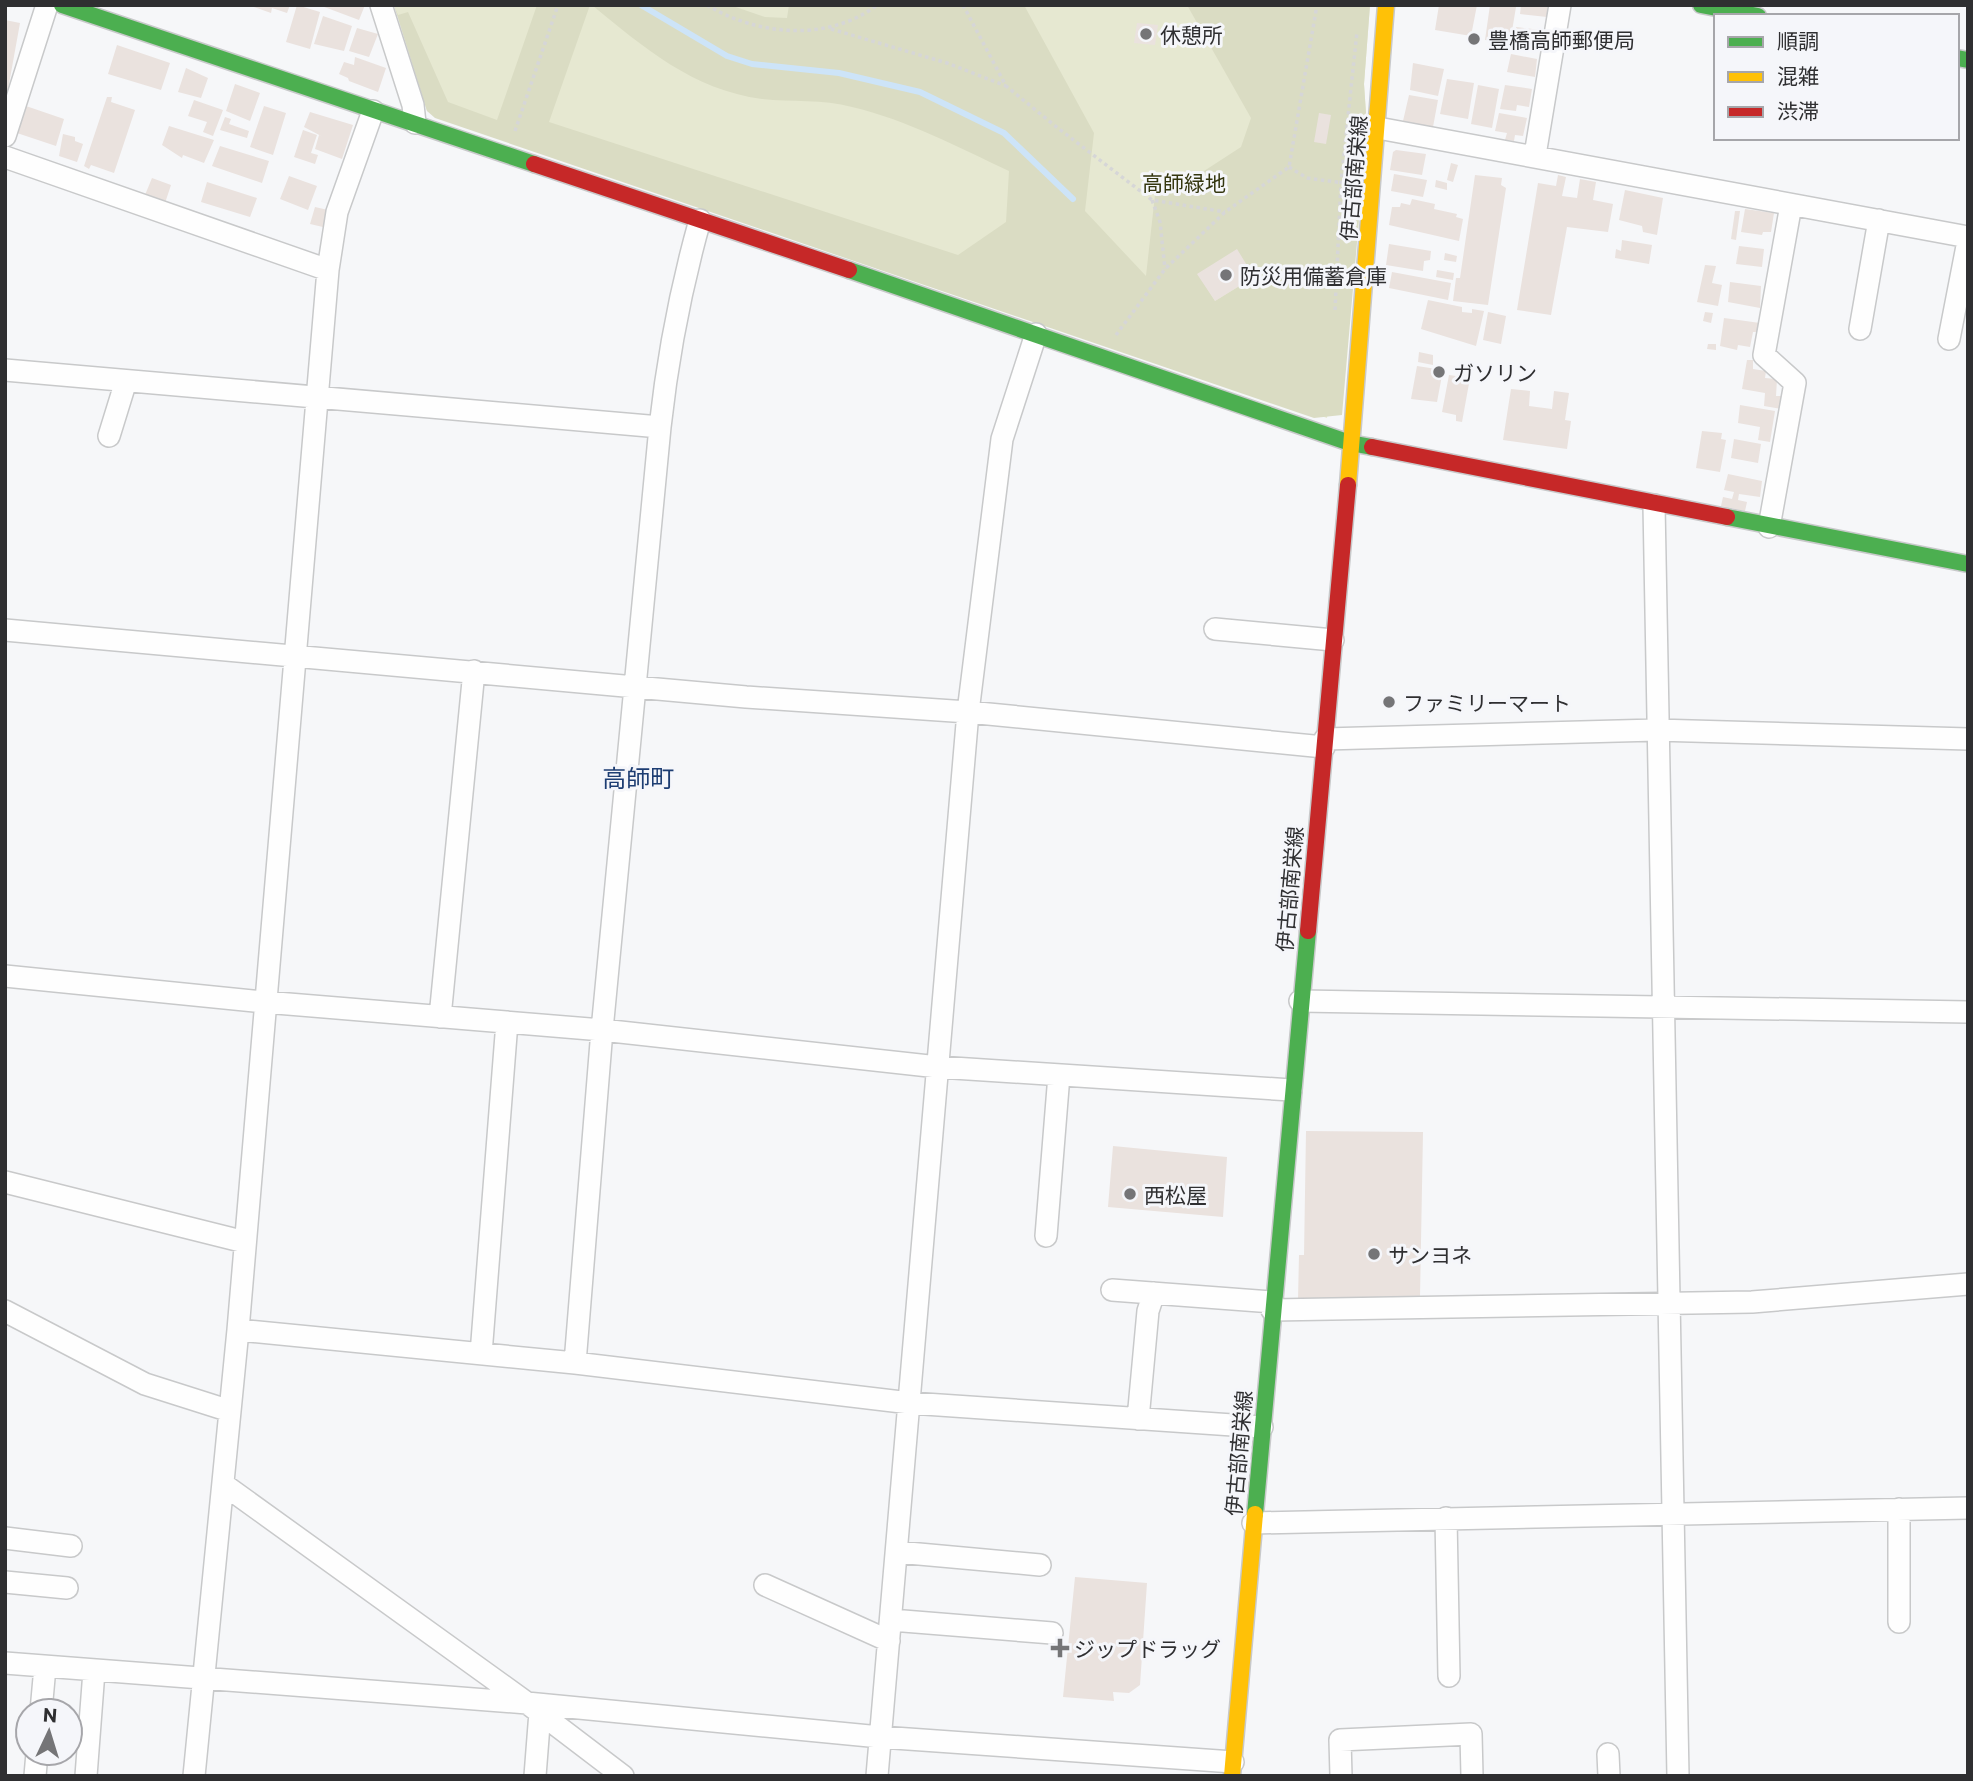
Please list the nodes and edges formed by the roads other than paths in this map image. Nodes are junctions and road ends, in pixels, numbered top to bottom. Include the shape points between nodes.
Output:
1 (47, 5) edge
2 (62, 5) edge
3 (381, 5) edge
4 (1386, 5) edge
5 (1560, 5) edge
6 (1700, 5) edge
7 (1747, 14) edge
8 (373, 111) junction
9 (415, 123) junction
10 (1378, 128) junction
11 (5, 136) edge
12 (1535, 155) junction
13 (5, 157) edge
14 (1791, 205) junction
15 (700, 220) junction
16 (1879, 220) junction
17 (1968, 239) edge
18 (328, 270) junction
19 (1860, 329) dead end
20 (1036, 334) junction
21 (1949, 339) dead end
22 (5, 370) edge
23 (126, 381) junction
24 (320, 398) junction
25 (660, 427) junction
26 (109, 436) dead end
27 (1350, 443) junction
28 (1654, 505) junction
29 (1769, 527) junction
30 (1968, 564) edge
31 (1214, 629) dead end
32 (5, 631) edge
33 (1333, 640) junction
34 (296, 657) junction
35 (474, 671) junction
36 (635, 687) junction
37 (968, 712) junction
38 (1656, 730) junction
39 (1968, 739) edge
40 (1324, 743) junction
41 (5, 976) edge
42 (1300, 1001) junction
43 (264, 1002) junction
44 (1661, 1006) junction
45 (1968, 1012) edge
46 (440, 1017) junction
47 (507, 1023) junction
48 (602, 1030) junction
49 (938, 1067) junction
50 (1059, 1075) junction
51 (1291, 1090) junction
52 (5, 1182) edge
53 (1046, 1236) dead end
54 (244, 1241) junction
55 (1968, 1284) edge
56 (1112, 1290) dead end
57 (1154, 1293) junction
58 (1668, 1304) junction
59 (1272, 1306) junction
60 (5, 1311) edge
61 (237, 1330) junction
62 (481, 1354) junction
63 (575, 1363) junction
64 (910, 1403) junction
65 (230, 1411) junction
66 (1138, 1419) junction
67 (1262, 1427) junction
68 (223, 1484) junction
69 (1968, 1508) edge
70 (1899, 1509) junction
71 (1672, 1513) junction
72 (1446, 1518) junction
73 (1253, 1523) junction
74 (5, 1538) edge
75 (71, 1546) dead end
76 (897, 1552) junction
77 (1040, 1565) dead end
78 (5, 1582) edge
79 (765, 1585) dead end
80 (67, 1588) dead end
81 (1899, 1622) dead end
82 (890, 1630) junction
83 (1052, 1633) dead end
84 (5, 1663) edge
85 (45, 1667) junction
86 (94, 1671) junction
87 (1449, 1676) dead end
88 (202, 1680) junction
89 (42, 1697) edge
90 (533, 1708) junction
91 (880, 1737) junction
92 (1608, 1754) dead end
93 (1233, 1769) edge
94 (86, 1776) edge
95 (194, 1776) edge
96 (534, 1776) edge
97 (622, 1776) edge
98 (877, 1776) edge
99 (1341, 1776) edge
100 (1472, 1776) edge
101 (1609, 1776) edge
102 (1678, 1776) edge

1 - 11 street
2 - 8 street
3 - 9 street
4 - 10 street, 伊古部南栄線
5 - 12 street
6 - 7 street
8 - 9 street
8 - 18 street via 337,212
9 - 15 street
10 - 12 street
10 - 27 street, 伊古部南栄線
12 - 14 street
13 - 18 street
14 - 16 street
14 - 29 street via 1764,355 1796,383
15 - 20 street
15 - 25 street via 678,296
16 - 17 street
16 - 19 street
17 - 21 street
18 - 24 street
20 - 27 street
20 - 37 street via 1002,439
22 - 23 street
23 - 24 street
23 - 26 street
24 - 25 street
24 - 34 street
25 - 36 street
27 - 28 street
27 - 33 street, 伊古部南栄線
28 - 29 street
28 - 38 street
29 - 30 street
31 - 33 street
32 - 34 street
33 - 40 street, 伊古部南栄線
34 - 35 street
34 - 43 street
35 - 36 street
35 - 46 street
36 - 37 street
36 - 48 street
37 - 40 street
37 - 49 street
38 - 39 street
38 - 40 street
38 - 44 street
40 - 42 street, 伊古部南栄線
41 - 43 street
42 - 44 street
42 - 51 street, 伊古部南栄線
43 - 46 street
43 - 54 street
44 - 45 street
44 - 58 street
46 - 47 street
47 - 48 street
47 - 62 street
48 - 49 street
48 - 63 street
49 - 50 street
49 - 64 street
50 - 51 street
50 - 53 street
51 - 59 street, 伊古部南栄線
52 - 54 street
54 - 61 street
55 - 58 street via 1752,1302
56 - 57 street
57 - 59 street
57 - 66 street via 1148,1311
58 - 59 street
58 - 71 street
59 - 67 street, 伊古部南栄線
60 - 65 street via 145,1384
61 - 62 street
61 - 65 street
62 - 63 street
63 - 64 street
64 - 66 street
64 - 76 street
65 - 68 street
66 - 67 street
67 - 73 street, 伊古部南栄線
68 - 88 street
68 - 90 street
69 - 70 street
70 - 71 street
70 - 81 street
71 - 72 street
71 - 102 street
72 - 73 street
72 - 87 street
73 - 93 street, 伊古部南栄線
74 - 75 street
76 - 77 street
76 - 82 street
78 - 80 street
79 - 82 street
82 - 83 street
82 - 91 street
84 - 85 street
85 - 86 street
85 - 89 street
86 - 88 street
86 - 94 street
88 - 90 street
88 - 95 street
90 - 91 street
90 - 96 street
90 - 97 street
91 - 93 street
91 - 98 street
92 - 101 street
99 - 100 street via 1340,1740 1471,1734

